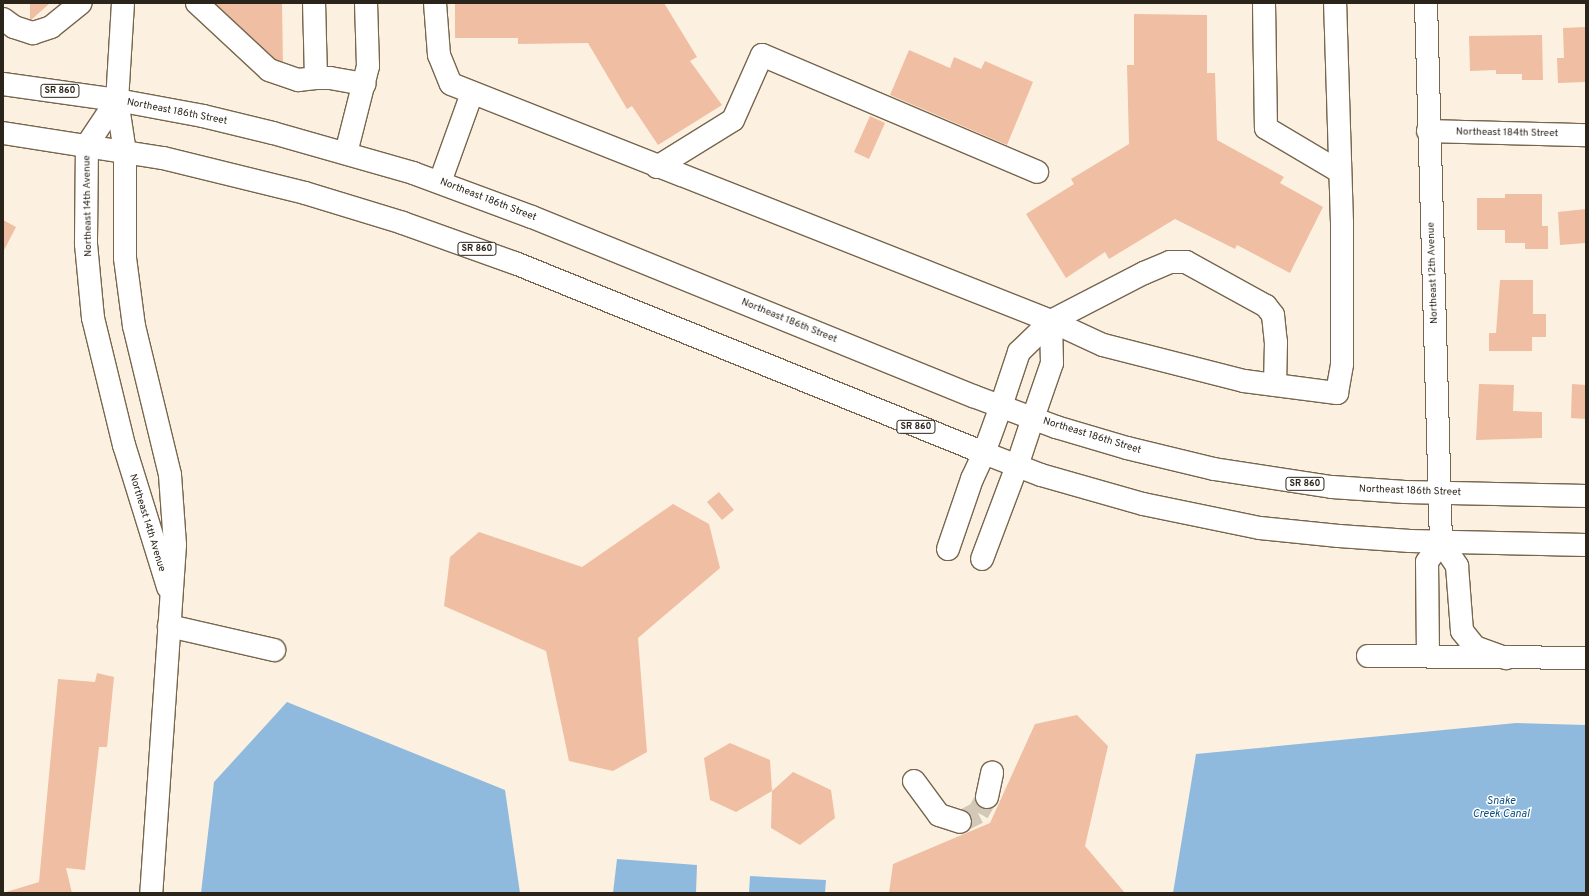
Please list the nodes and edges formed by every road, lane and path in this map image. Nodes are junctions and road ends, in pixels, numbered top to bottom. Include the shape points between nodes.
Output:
1 (81, 3) edge
2 (123, 3) edge
3 (197, 3) edge
4 (314, 3) edge
5 (366, 3) edge
6 (435, 3) edge
7 (1264, 3) edge
8 (1335, 3) edge
9 (1426, 3) edge
10 (3, 19) edge
11 (316, 78) junction
12 (3, 84) edge
13 (364, 84) junction
14 (472, 93) junction
15 (117, 100) junction
16 (1428, 132) junction
17 (3, 133) edge
18 (1586, 135) edge
19 (87, 145) junction
20 (125, 152) junction
21 (346, 153) junction
22 (657, 167) junction
23 (1037, 172) dead end
24 (1340, 172) junction
25 (440, 182) junction
26 (1056, 319) junction
27 (1275, 385) junction
28 (1001, 406) junction
29 (1033, 418) junction
30 (984, 453) junction
31 (1017, 466) junction
32 (1440, 493) junction
33 (1586, 496) edge
34 (1441, 542) junction
35 (1586, 545) edge
36 (948, 549) dead end
37 (982, 560) dead end
38 (171, 598) junction
39 (169, 626) junction
40 (274, 650) dead end
41 (1368, 656) dead end
42 (1428, 656) junction
43 (1506, 658) junction
44 (1586, 658) edge
45 (992, 773) dead end
46 (914, 781) dead end
47 (987, 797) tunnel mouth
48 (960, 822) tunnel mouth
49 (152, 893) edge

1 - 10 main road via 51,27 33,33 14,27
2 - 15 main road
3 - 11 main road via 269,70 298,80
4 - 11 main road
5 - 13 main road via 368,66
6 - 14 main road via 439,55 451,84
7 - 24 main road via 1266,128
8 - 24 main road
9 - 16 main road, Northeast 12th Avenue
11 - 13 main road
12 - 15 main road, Northeast 186th Street / SR 860
13 - 21 main road
14 - 22 main road
14 - 25 main road
15 - 19 main road, Northeast 14th Avenue
15 - 20 main road, Northeast 14th Avenue
15 - 21 main road, Northeast 186th Street / SR 860 via 238,124
16 - 18 main road, Northeast 184th Street
16 - 32 main road, Northeast 12th Avenue
17 - 19 main road, SR 860
19 - 20 main road, SR 860
19 - 38 main road, Northeast 14th Avenue via 86,244 93,318 124,445
20 - 30 main road, SR 860 via 206,168 298,192 444,236
20 - 38 main road, Northeast 14th Avenue via 125,258 134,326 170,475 175,545
21 - 25 main road, Northeast 186th Street / SR 860
22 - 23 main road via 733,120 762,55
22 - 26 main road
24 - 27 main road via 1342,364 1337,393
25 - 28 main road, Northeast 186th Street / SR 860
26 - 27 main road via 1103,345 1244,381
26 - 27 main road via 1144,273 1170,262 1186,262 1266,306 1273,315 1276,342
26 - 28 main road via 1019,352
26 - 29 main road via 1052,363
28 - 29 main road, Northeast 186th Street / SR 860
28 - 30 main road
29 - 31 main road
29 - 32 main road, Northeast 186th Street / SR 860 via 1120,446 1214,469 1332,487
30 - 31 main road, SR 860
30 - 36 main road via 972,479
31 - 34 main road, SR 860 via 1112,496 1218,520 1346,537
31 - 37 main road
32 - 33 main road, Northeast 186th Street / SR 860
32 - 34 main road, Northeast 12th Avenue
34 - 35 main road, SR 860
34 - 42 main road via 1427,562
34 - 43 main road via 1457,566 1462,631 1475,647
38 - 39 main road, Northeast 14th Avenue
39 - 40 main road
39 - 49 main road, Northeast 14th Avenue
41 - 42 main road
42 - 43 main road
43 - 44 main road
45 - 47 main road
46 - 48 main road via 939,816

